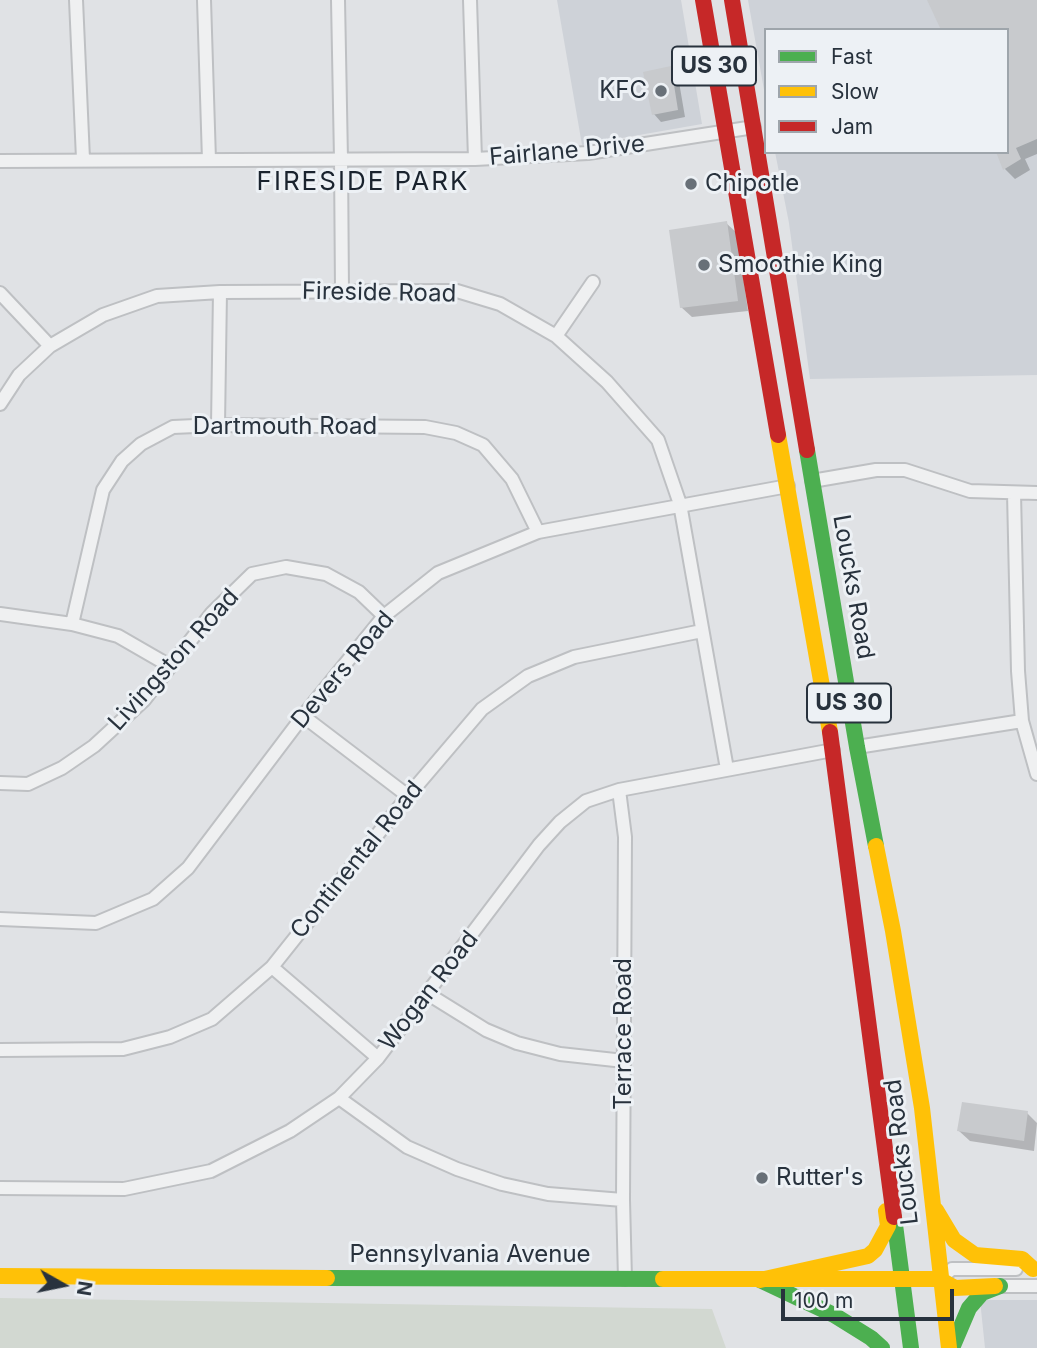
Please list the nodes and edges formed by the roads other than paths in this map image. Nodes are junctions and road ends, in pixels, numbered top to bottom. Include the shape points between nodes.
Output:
1 (76, 0) edge
2 (204, 0) edge
3 (338, 0) edge
4 (470, 0) edge
5 (703, 0) edge
6 (732, 0) edge
7 (754, 127) junction
8 (726, 133) junction
9 (83, 159) junction
10 (341, 159) junction
11 (475, 159) junction
12 (209, 160) junction
13 (0, 161) edge
14 (593, 282) dead end
15 (219, 292) junction
16 (342, 292) junction
17 (0, 293) edge
18 (556, 336) junction
19 (50, 346) junction
20 (0, 404) edge
21 (218, 425) junction
22 (812, 481) junction
23 (788, 486) junction
24 (1014, 493) junction
25 (1037, 493) edge
26 (680, 505) junction
27 (538, 532) junction
28 (0, 614) edge
29 (384, 616) junction
30 (72, 624) junction
31 (702, 631) junction
32 (170, 666) junction
33 (303, 716) junction
34 (1022, 721) junction
35 (857, 747) junction
36 (833, 750) junction
37 (727, 769) junction
38 (1037, 774) edge
39 (0, 783) edge
40 (619, 790) junction
41 (408, 796) junction
42 (0, 919) edge
43 (272, 967) junction
44 (428, 994) junction
45 (0, 1051) edge
46 (378, 1058) junction
47 (624, 1061) junction
48 (339, 1098) junction
49 (887, 1156) junction
50 (0, 1188) edge
51 (623, 1199) junction
52 (932, 1203) junction
53 (1035, 1269) edge
54 (0, 1276) edge
55 (625, 1279) junction
56 (901, 1279) junction
57 (939, 1279) junction
58 (760, 1280) junction
59 (1000, 1286) junction
60 (1037, 1286) edge
61 (882, 1348) edge
62 (911, 1348) edge
63 (951, 1348) edge

1 - 9 street
2 - 12 street
3 - 10 street
4 - 11 street
5 - 8 main road, Loucks Road / US 30
6 - 7 main road, Loucks Road / US 30
7 - 8 street, Fairlane Drive
7 - 22 main road, Loucks Road / US 30
8 - 11 street, Fairlane Drive via 588,153
8 - 23 main road, Loucks Road / US 30
9 - 12 street, Fairlane Drive
9 - 13 street, Fairlane Drive
10 - 11 street, Fairlane Drive
10 - 12 street, Fairlane Drive
10 - 16 street
14 - 18 street
15 - 16 street, Fireside Road
15 - 19 street, Fireside Road via 157,296 103,315
15 - 21 street
16 - 18 street, Fireside Road via 457,291 500,304
17 - 19 street
18 - 26 street, Fireside Road via 607,382 658,440
19 - 20 street, Fireside Road via 19,374
21 - 27 street, Dartmouth Road via 425,426 456,433 483,445 512,479
21 - 30 street, Dartmouth Road via 173,427 141,444 122,461 103,490
22 - 24 street via 905,470 970,491
22 - 35 main road, Loucks Road / US 30
23 - 26 street, Devers Road
23 - 36 main road, Loucks Road / US 30
24 - 25 street
24 - 34 street
26 - 27 street, Devers Road
26 - 31 street, Fireside Road
27 - 29 street, Devers Road via 438,573
28 - 30 street
29 - 32 street, Livingston Road via 359,592 326,574 286,567 252,574 212,613
29 - 33 street, Devers Road
30 - 32 street via 118,636
31 - 37 street, Fireside Road
31 - 41 street, Continental Road via 574,657 528,676 482,709
32 - 39 street, Livingston Road via 144,700 94,747 29,784
33 - 41 street
33 - 42 street, Devers Road via 188,868 153,899 96,923
34 - 35 street
34 - 38 street
35 - 52 main road, Loucks Road / US 30 via 922,1108
36 - 37 street, Wogan Road
36 - 49 main road, Loucks Road / US 30
37 - 40 street, Wogan Road
40 - 44 street, Wogan Road via 586,802 560,822
40 - 47 street, Terrace Road via 625,837
41 - 43 street, Continental Road
43 - 45 street, Continental Road via 212,1019 170,1037 123,1049
43 - 46 street
44 - 46 street, Wogan Road
44 - 47 street via 486,1031 517,1043 560,1055
46 - 48 street, Wogan Road
47 - 51 street, Terrace Road
48 - 50 street, Wogan Road via 290,1131 211,1171 124,1189
48 - 51 street via 407,1147 457,1169 548,1194
49 - 56 main road, Loucks Road / US 30
49 - 58 main road via 887,1226 875,1250 822,1268
51 - 55 street, Terrace Road
52 - 53 main road via 954,1240 975,1255 1022,1259
52 - 57 main road, Loucks Road / US 30
53 - 57 street, Pennsylvania Avenue via 952,1269
54 - 55 main road, Pennsylvania Avenue
55 - 58 main road, Pennsylvania Avenue
56 - 57 main road, Pennsylvania Avenue
56 - 58 main road, Pennsylvania Avenue
56 - 62 main road, Loucks Road / US 30
57 - 59 main road, Pennsylvania Avenue via 954,1288
57 - 63 main road, Loucks Road / US 30
58 - 61 main road via 834,1315
59 - 60 street, Pennsylvania Avenue
59 - 63 main road via 982,1293 969,1308

